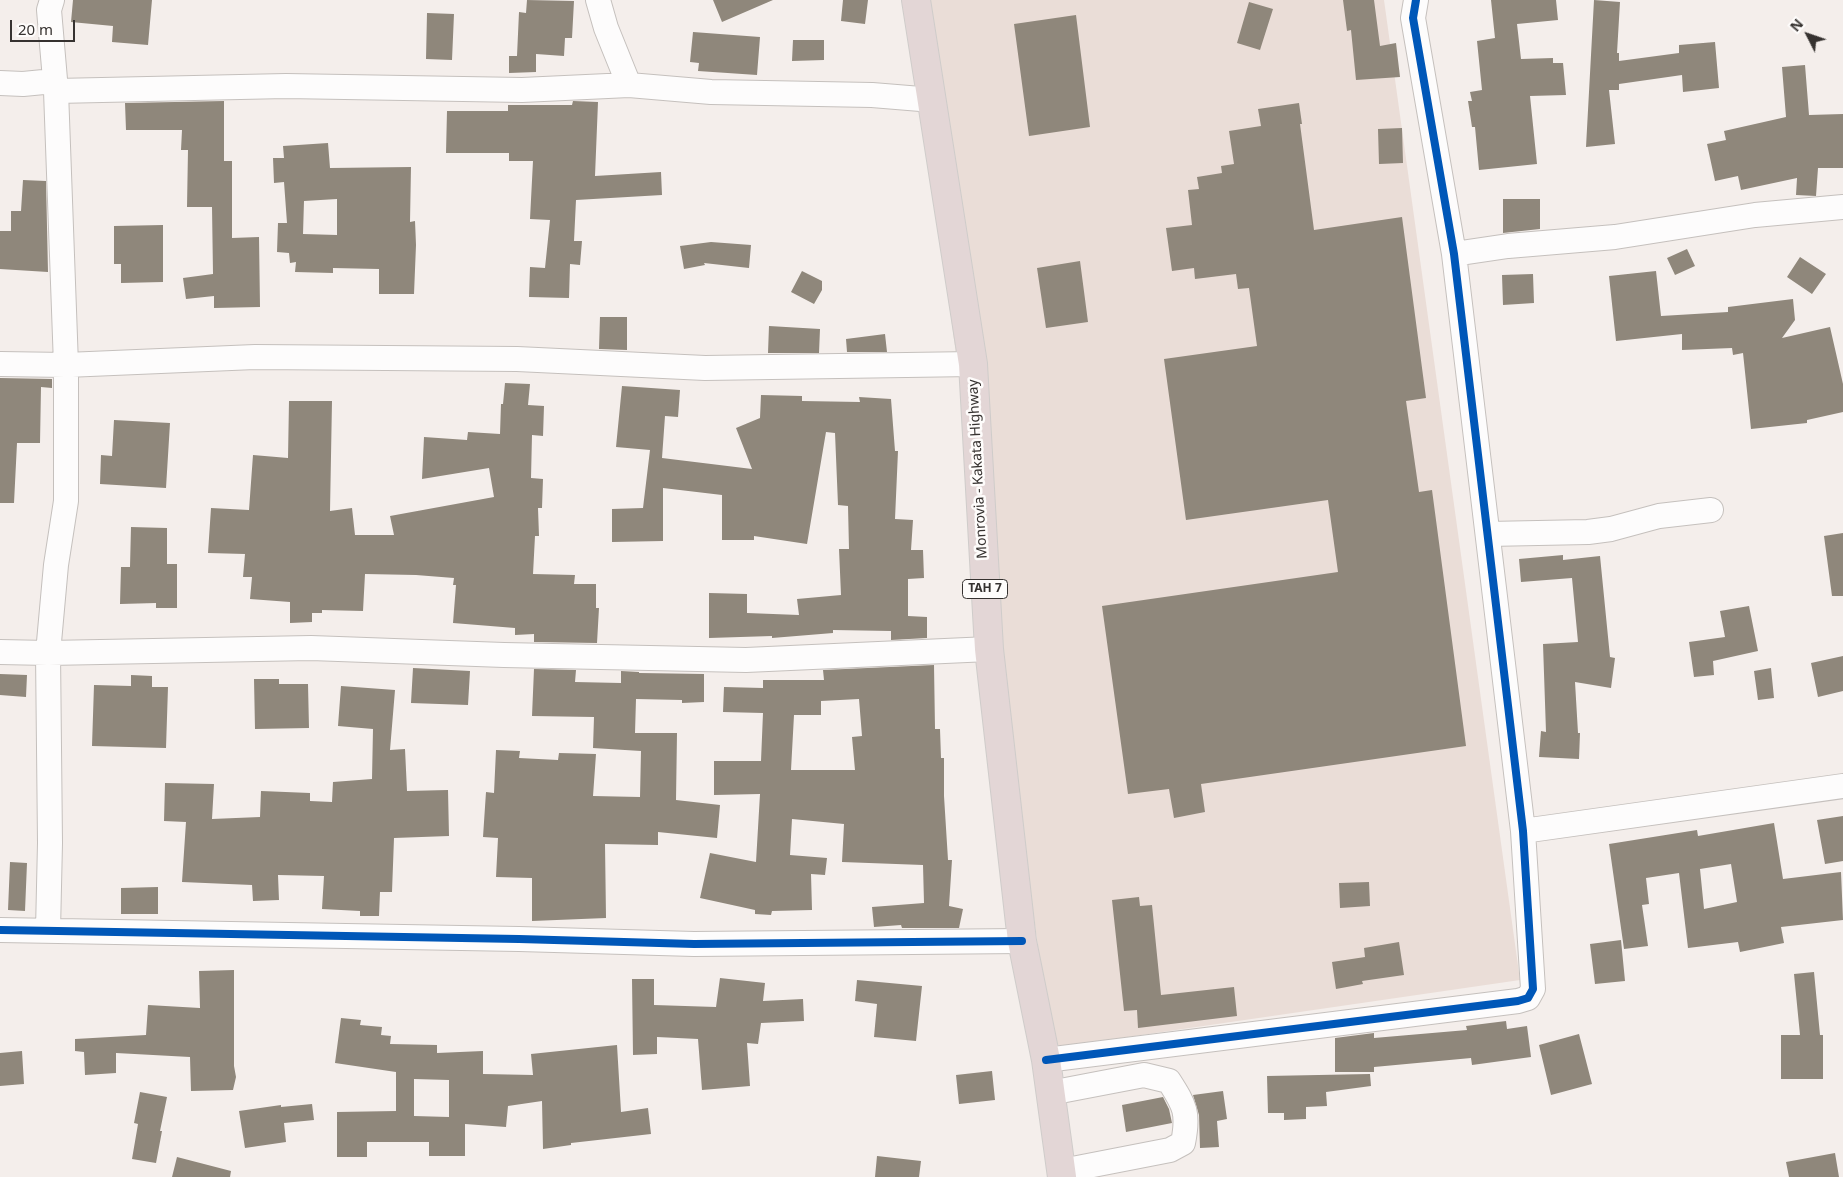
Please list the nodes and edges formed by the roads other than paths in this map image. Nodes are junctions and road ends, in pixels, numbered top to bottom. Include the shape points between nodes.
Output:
1 (52, 0) edge
2 (598, 0) edge
3 (916, 0) edge
4 (1416, 0) edge
5 (0, 83) edge
6 (55, 86) junction
7 (629, 86) junction
8 (933, 100) junction
9 (1843, 208) edge
10 (1454, 254) junction
11 (0, 364) edge
12 (973, 364) junction
13 (66, 365) junction
14 (1711, 510) dead end
15 (1488, 534) junction
16 (989, 649) junction
17 (0, 652) edge
18 (48, 653) junction
19 (1843, 786) edge
20 (1523, 831) junction
21 (0, 930) edge
22 (48, 930) junction
23 (1022, 941) junction
24 (1046, 1060) junction
25 (1050, 1093) junction
26 (1062, 1174) edge

1 - 6 street via 49,10
2 - 7 street
3 - 8 highway, Monrovia - Kakata Highway / TAH 7
4 - 10 street via 1413,18
5 - 6 street
6 - 7 street via 522,90
6 - 13 street
7 - 8 street
8 - 12 highway, Monrovia - Kakata Highway / TAH 7
9 - 10 street via 1755,215 1615,237
10 - 15 street
11 - 13 street
12 - 13 street via 705,368 517,359 255,357
12 - 16 highway, Monrovia - Kakata Highway / TAH 7
13 - 18 street via 66,501
14 - 15 street via 1659,516 1604,530
15 - 20 street
16 - 18 street via 746,660 311,648
16 - 23 highway, Monrovia - Kakata Highway / TAH 7
17 - 18 street
18 - 22 street
19 - 20 street
20 - 24 street via 1533,989 1528,998 1518,1002
21 - 22 street
22 - 23 street via 694,944
23 - 24 highway, Monrovia - Kakata Highway / TAH 7
24 - 25 highway, Monrovia - Kakata Highway / TAH 7
25 - 26 highway, Monrovia - Kakata Highway / TAH 7
25 - 26 street via 1144,1075 1169,1081 1184,1104 1187,1124 1183,1142 1170,1150

